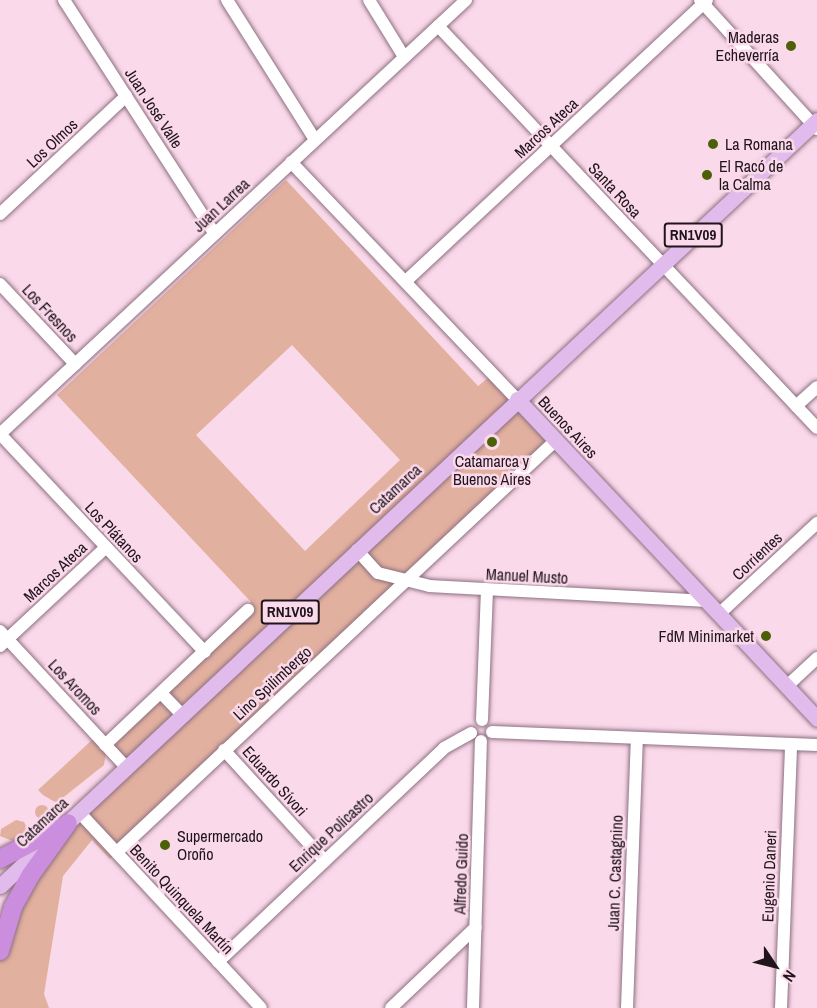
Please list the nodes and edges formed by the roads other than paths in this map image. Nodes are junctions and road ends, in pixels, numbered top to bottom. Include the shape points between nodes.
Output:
1 (64, 0) edge
2 (227, 0) edge
3 (369, 0) edge
4 (466, 0) edge
5 (703, 1) edge
6 (438, 26) junction
7 (404, 57) junction
8 (126, 96) junction
9 (815, 124) edge
10 (315, 140) junction
11 (551, 146) junction
12 (291, 162) junction
13 (0, 214) edge
14 (215, 234) junction
15 (662, 264) junction
16 (407, 280) junction
17 (0, 284) edge
18 (75, 364) junction
19 (817, 387) edge
20 (517, 399) junction
21 (796, 406) junction
22 (817, 428) edge
23 (0, 434) edge
24 (556, 440) junction
25 (817, 523) edge
26 (106, 547) junction
27 (357, 550) junction
28 (404, 581) junction
29 (487, 591) junction
30 (707, 601) junction
31 (248, 610) dead end
32 (719, 614) junction
33 (3, 639) edge
34 (205, 652) junction
35 (817, 658) edge
36 (787, 686) junction
37 (161, 693) junction
38 (181, 714) junction
39 (817, 719) edge
40 (482, 720) junction
41 (492, 732) junction
42 (476, 737) junction
43 (637, 738) junction
44 (105, 745) junction
45 (791, 745) junction
46 (817, 746) edge
47 (224, 750) junction
48 (125, 766) junction
49 (74, 817) junction
50 (117, 852) junction
51 (0, 859) edge
52 (325, 861) junction
53 (0, 886) edge
54 (476, 927) junction
55 (0, 951) edge
56 (218, 962) junction
57 (261, 1008) edge
58 (392, 1008) edge
59 (473, 1008) edge
60 (627, 1008) edge
61 (781, 1008) edge

1 - 8 street, Juan José Valle
2 - 10 street
3 - 7 street
4 - 6 street, Juan Larrea
5 - 9 street
5 - 11 street, Marcos Ateca
6 - 7 street, Juan Larrea
6 - 11 street, Santa Rosa
7 - 10 street, Juan Larrea
8 - 13 street, Los Olmos
8 - 14 street, Juan José Valle
9 - 15 main road, Catamarca / RN1V09
10 - 12 street, Juan Larrea
11 - 15 street, Santa Rosa
11 - 16 street, Marcos Ateca
12 - 14 street, Juan Larrea
12 - 16 street, Buenos Aires
14 - 18 street, Juan Larrea
15 - 20 main road, Catamarca / RN1V09
15 - 21 street, Santa Rosa
16 - 20 street, Buenos Aires
17 - 18 street, Los Fresnos
18 - 23 street, Juan Larrea
19 - 21 street
20 - 24 main road, Buenos Aires
20 - 27 main road, Catamarca / RN1V09
21 - 22 street, Santa Rosa
23 - 26 street, Los Plátanos
24 - 28 street, Lino Spilimbergo
24 - 30 main road, Buenos Aires
25 - 32 street, Corrientes
26 - 33 street, Marcos Ateca
26 - 34 street, Los Plátanos
27 - 28 street, Manuel Musto via 378,573
27 - 38 main road, Catamarca / RN1V09
28 - 29 street, Manuel Musto
28 - 47 street, Lino Spilimbergo
29 - 30 street, Manuel Musto
29 - 40 street
30 - 32 main road, Buenos Aires
31 - 34 street
32 - 36 main road, Buenos Aires
33 - 44 street, Los Aromos
34 - 37 street
35 - 36 street
36 - 39 main road, Buenos Aires
37 - 38 street
37 - 44 street
38 - 48 main road, Catamarca / RN1V09
40 - 41 street via 488,722
40 - 42 street via 473,724
41 - 42 street
41 - 43 street
42 - 52 street, Enrique Policastro via 444,748
42 - 54 street, Alfredo Guido
43 - 45 street
43 - 60 street, Juan C. Castagnino
44 - 48 street, Los Aromos
45 - 46 street
45 - 61 street, Eugenio Daneri
47 - 50 street, Lino Spilimbergo
47 - 52 street, Eduardo Sívori
48 - 49 main road, Catamarca / RN1V09
49 - 50 street, Benito Quinquela Martín
49 - 51 highway
49 - 53 main road, Catamarca / RN1V09
49 - 55 highway via 24,886
50 - 56 street, Benito Quinquela Martín
52 - 56 street, Enrique Policastro
54 - 58 street
54 - 59 street, Alfredo Guido
56 - 57 street, Benito Quinquela Martín

